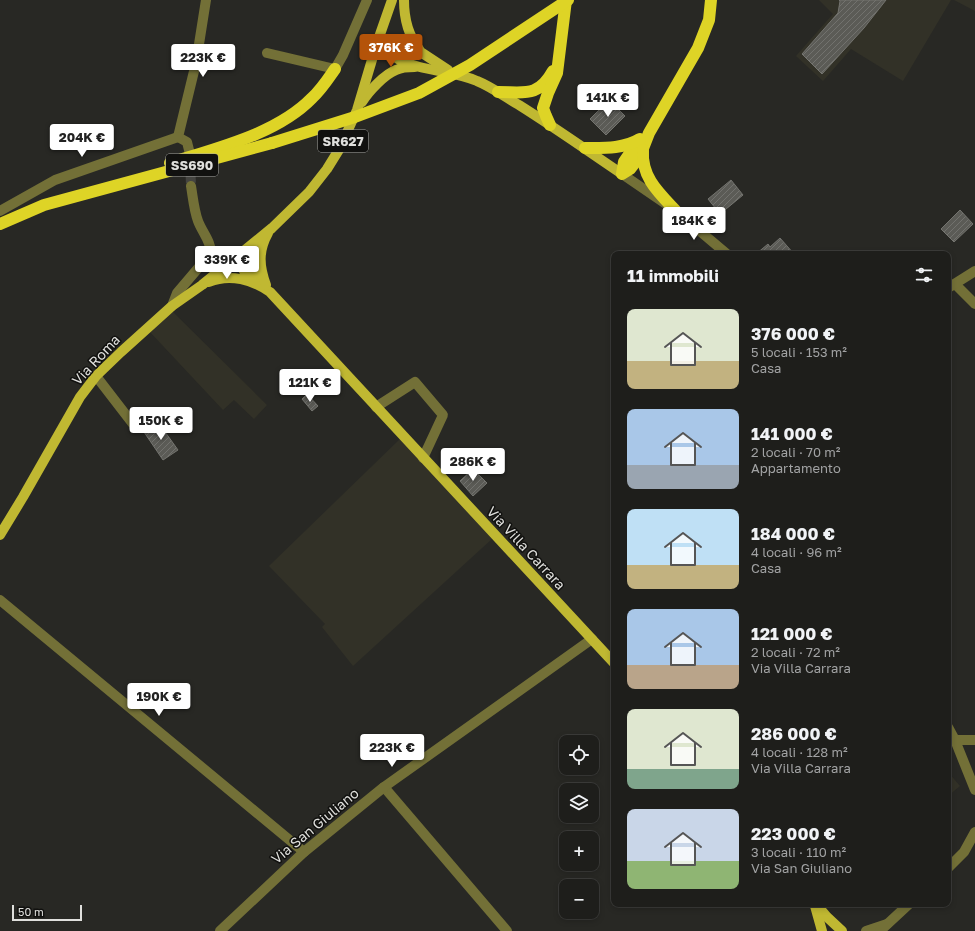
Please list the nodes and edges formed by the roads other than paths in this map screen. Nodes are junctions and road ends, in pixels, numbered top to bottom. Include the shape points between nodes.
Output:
1 (206, 0) edge
2 (367, 0) edge
3 (392, 0) edge
4 (404, 0) edge
5 (567, 0) edge
6 (703, 0) edge
7 (711, 0) edge
8 (377, 43) junction
9 (698, 48) junction
10 (267, 53) dead end
11 (423, 53) junction
12 (559, 55) junction
13 (420, 67) junction
14 (335, 69) junction
15 (457, 74) junction
16 (498, 92) junction
17 (357, 110) junction
18 (550, 125) junction
19 (178, 137) junction
20 (641, 145) junction
21 (584, 148) junction
22 (190, 154) tunnel mouth
23 (622, 174) junction
24 (191, 186) tunnel mouth
25 (112, 187) junction
26 (676, 210) junction
27 (0, 211) edge
28 (0, 224) edge
29 (272, 228) junction
30 (724, 251) edge
31 (237, 257) junction
32 (975, 270) edge
33 (254, 283) junction
34 (202, 286) junction
35 (952, 286) edge
36 (268, 288) junction
37 (975, 304) edge
38 (172, 306) junction
39 (96, 376) junction
40 (376, 407) junction
41 (133, 424) dead end
42 (423, 458) junction
43 (0, 535) edge
44 (0, 600) edge
45 (592, 639) junction
46 (611, 660) edge
47 (951, 733) edge
48 (955, 740) junction
49 (975, 740) edge
50 (384, 787) junction
51 (975, 790) edge
52 (975, 832) edge
53 (304, 852) junction
54 (951, 865) edge
55 (816, 907) edge
56 (818, 907) edge
57 (906, 907) edge
58 (884, 927) edge
59 (220, 931) edge
60 (506, 931) edge
61 (822, 931) edge
62 (842, 931) edge
63 (866, 931) edge

1 - 19 street via 196,63
2 - 14 street via 344,55
3 - 8 main road, SR627
4 - 11 main road via 408,30
5 - 12 highway
5 - 25 highway, SS690, bridge via 470,65 419,93 355,117 272,143
6 - 9 highway
7 - 9 highway via 710,20
8 - 11 main road via 404,41
8 - 13 main road via 398,59
8 - 17 main road, SR627
9 - 20 highway
10 - 14 street
11 - 15 main road
12 - 16 highway via 552,73 537,89 526,93
12 - 18 highway via 557,73 543,108
13 - 15 main road
13 - 17 main road via 404,67 387,75 371,90
14 - 25 highway via 312,99 292,116 229,144 138,173
15 - 16 main road via 476,80
16 - 18 main road
17 - 29 main road, SR627 via 340,148 327,169 309,192
18 - 21 main road
19 - 22 street via 187,142
19 - 27 street via 55,180
20 - 21 highway
20 - 23 highway via 624,162
20 - 26 highway via 643,164 648,177 653,186
21 - 23 main road
23 - 26 street
24 - 38 street via 198,220 209,241 211,253 177,293
25 - 28 highway, SS690 via 44,205
26 - 30 street
29 - 31 main road, Via Roma
29 - 36 main road via 262,245 260,255 260,265
31 - 33 main road via 245,273
31 - 34 main road, Via Roma
31 - 36 main road via 255,268
32 - 35 street
33 - 34 main road via 235,278 214,280
33 - 36 main road
34 - 38 main road, Via Roma
35 - 37 street
36 - 40 main road, Via Villa Carrara
38 - 39 main road, Via Roma
39 - 41 street
39 - 43 main road, Via Roma via 80,397
40 - 42 main road, Via Villa Carrara
40 - 42 street via 415,382 443,415
42 - 45 main road, Via Villa Carrara
44 - 53 street
45 - 46 main road, Via Villa Carrara
45 - 50 street, Via San Giuliano
47 - 48 street
48 - 49 street
48 - 51 street
50 - 53 street, Via San Giuliano
50 - 60 street
52 - 54 street via 964,852
53 - 59 street, Via San Giuliano
55 - 61 main road
56 - 62 main road
57 - 58 street
58 - 63 street

